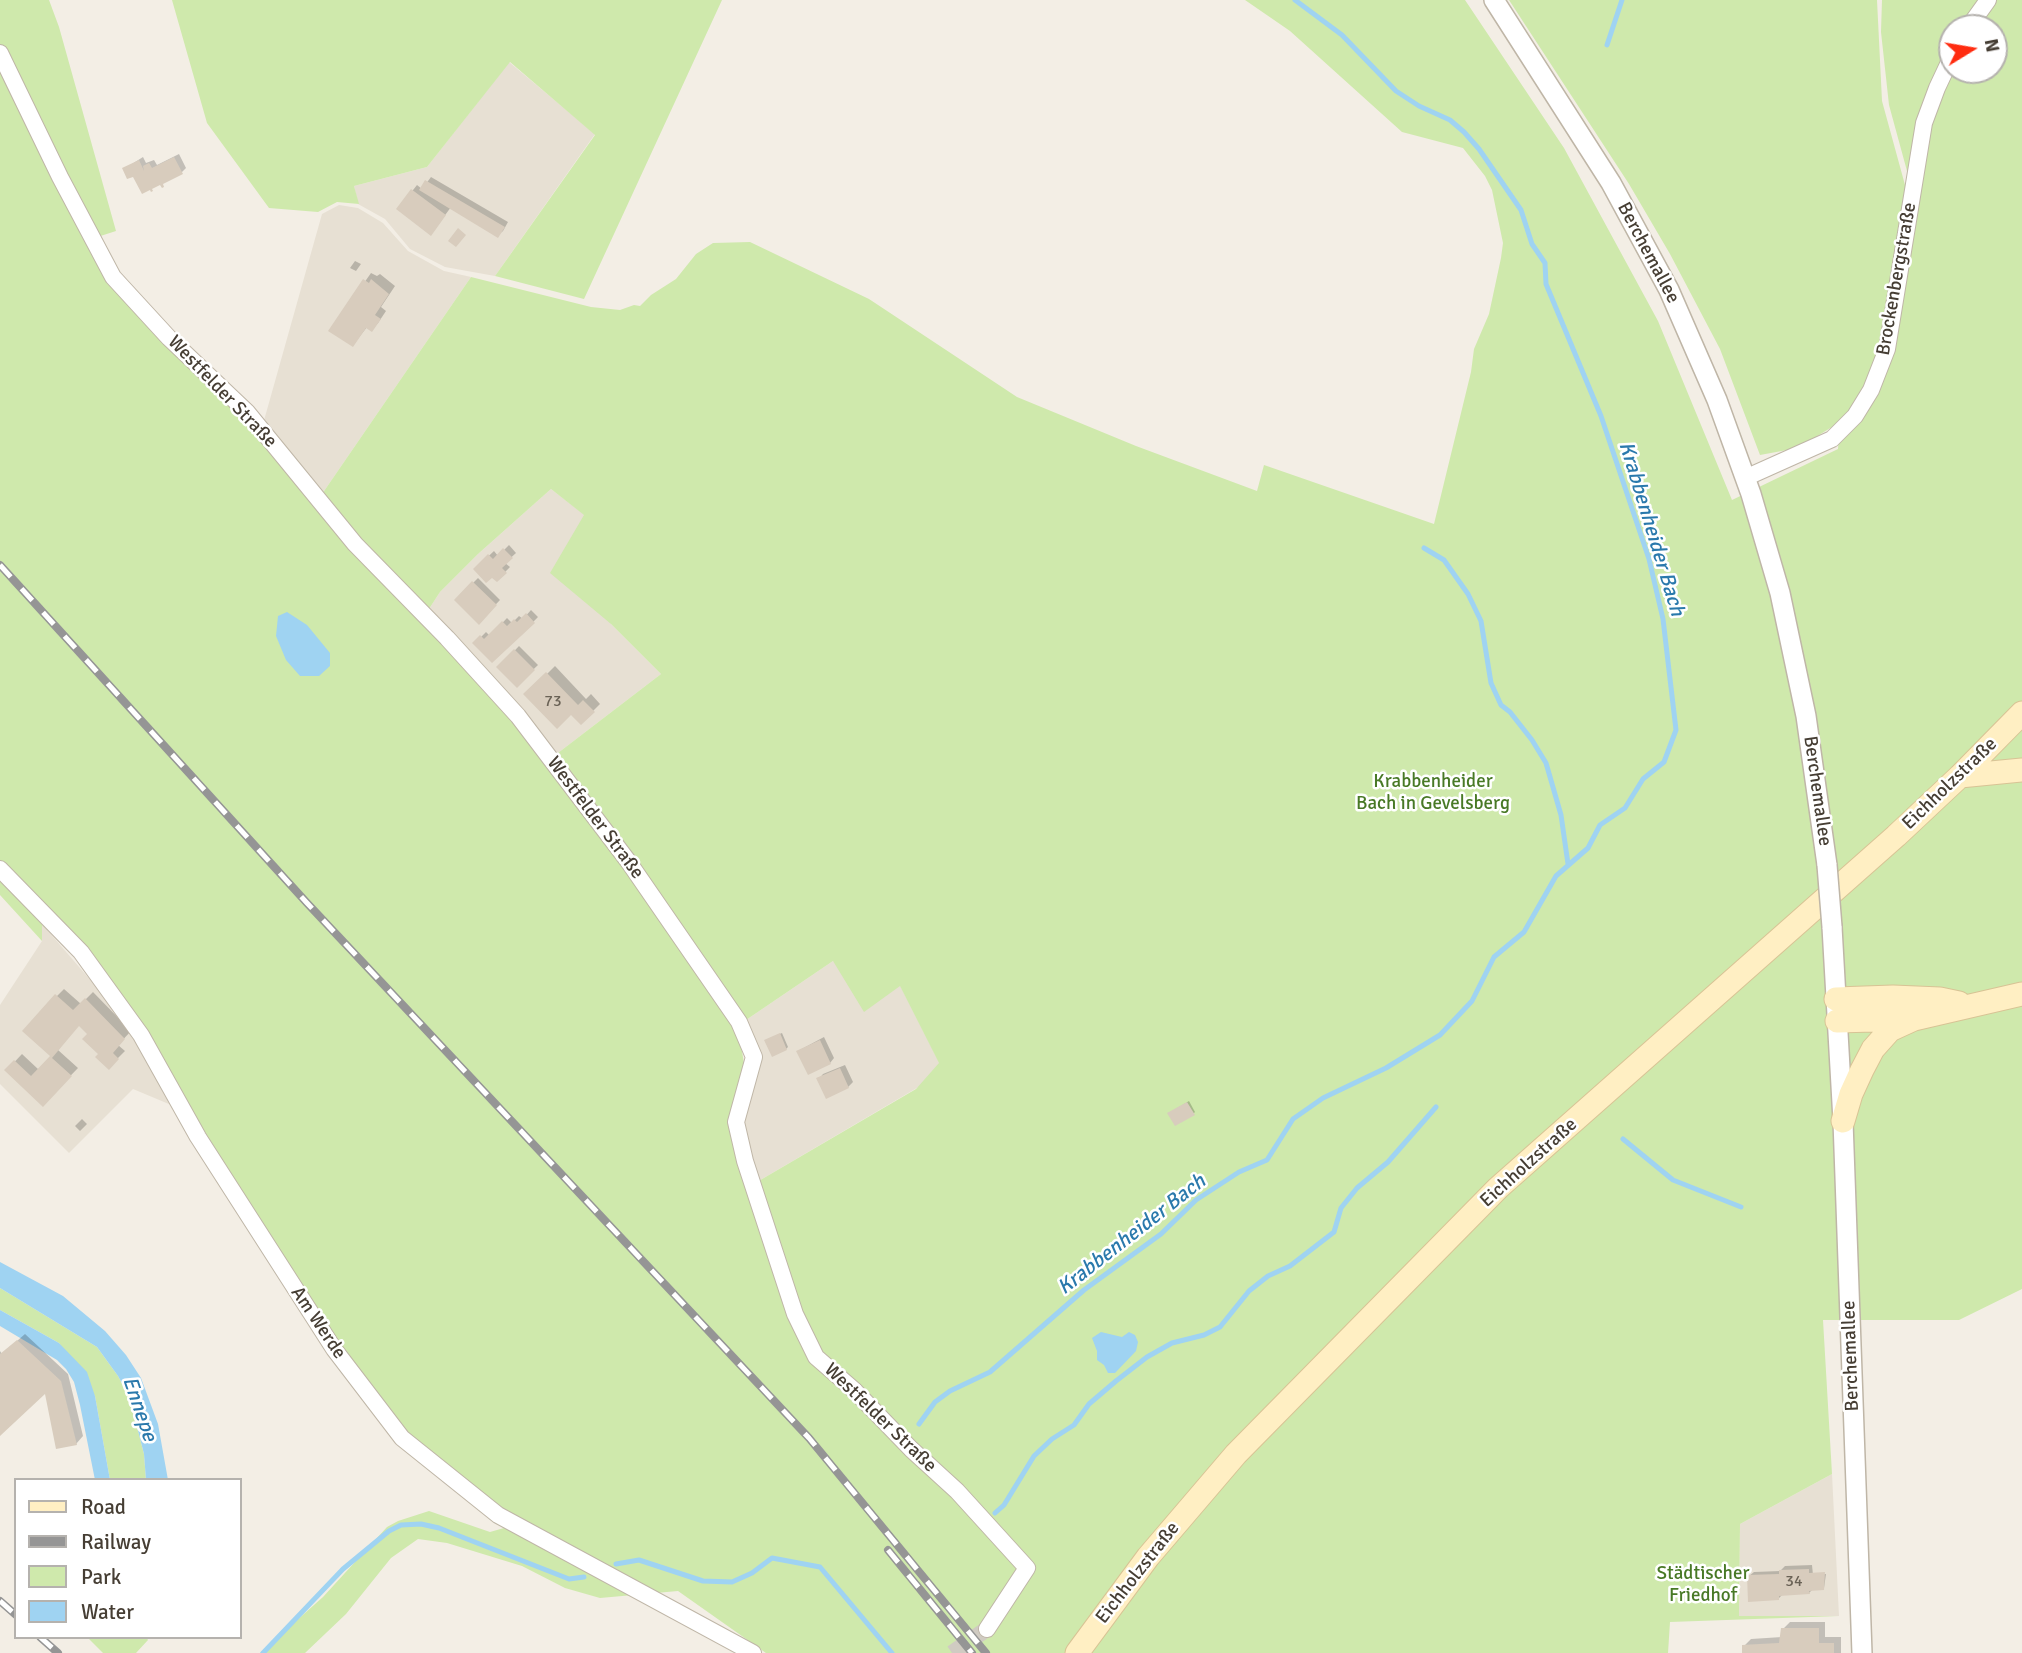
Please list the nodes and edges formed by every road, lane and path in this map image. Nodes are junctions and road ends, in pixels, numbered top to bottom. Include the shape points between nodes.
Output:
1 (1494, 0) edge
2 (0, 53) edge
3 (1939, 84) edge
4 (1745, 478) junction
5 (2021, 716) edge
6 (2022, 770) edge
7 (1960, 776) junction
8 (0, 869) edge
9 (2022, 994) edge
10 (1969, 1005) junction
11 (1837, 1010) junction
12 (1914, 1019) junction
13 (1843, 1121) junction
14 (986, 1629) tunnel mouth
15 (753, 1653) edge
16 (1077, 1653) edge
17 (1862, 1653) edge

1 - 4 street, Berchemallee via 1581,133 1643,240 1696,349
2 - 14 street, Westfelder Straße via 113,277 247,412 355,544 518,716 628,861 739,1022 754,1057 736,1122 795,1314 816,1357 957,1491 1027,1568
3 - 4 street, Brockenbergstraße via 1924,123 1887,349 1871,390 1855,416 1832,439
4 - 11 street, Berchemallee, bridge via 1767,543 1796,660 1819,795
5 - 7 main road, Eichholzstraße
6 - 7 main road
7 - 16 main road, Eichholzstraße via 1498,1188 1236,1454 1148,1557
8 - 15 street, Am Werde via 80,952 141,1035 198,1138 334,1349 402,1438 498,1515
9 - 10 main road
10 - 11 main road via 1893,997
10 - 12 main road
11 - 12 main road
11 - 13 street, Berchemallee
12 - 13 main road via 1890,1030 1873,1049
13 - 17 street, Berchemallee

